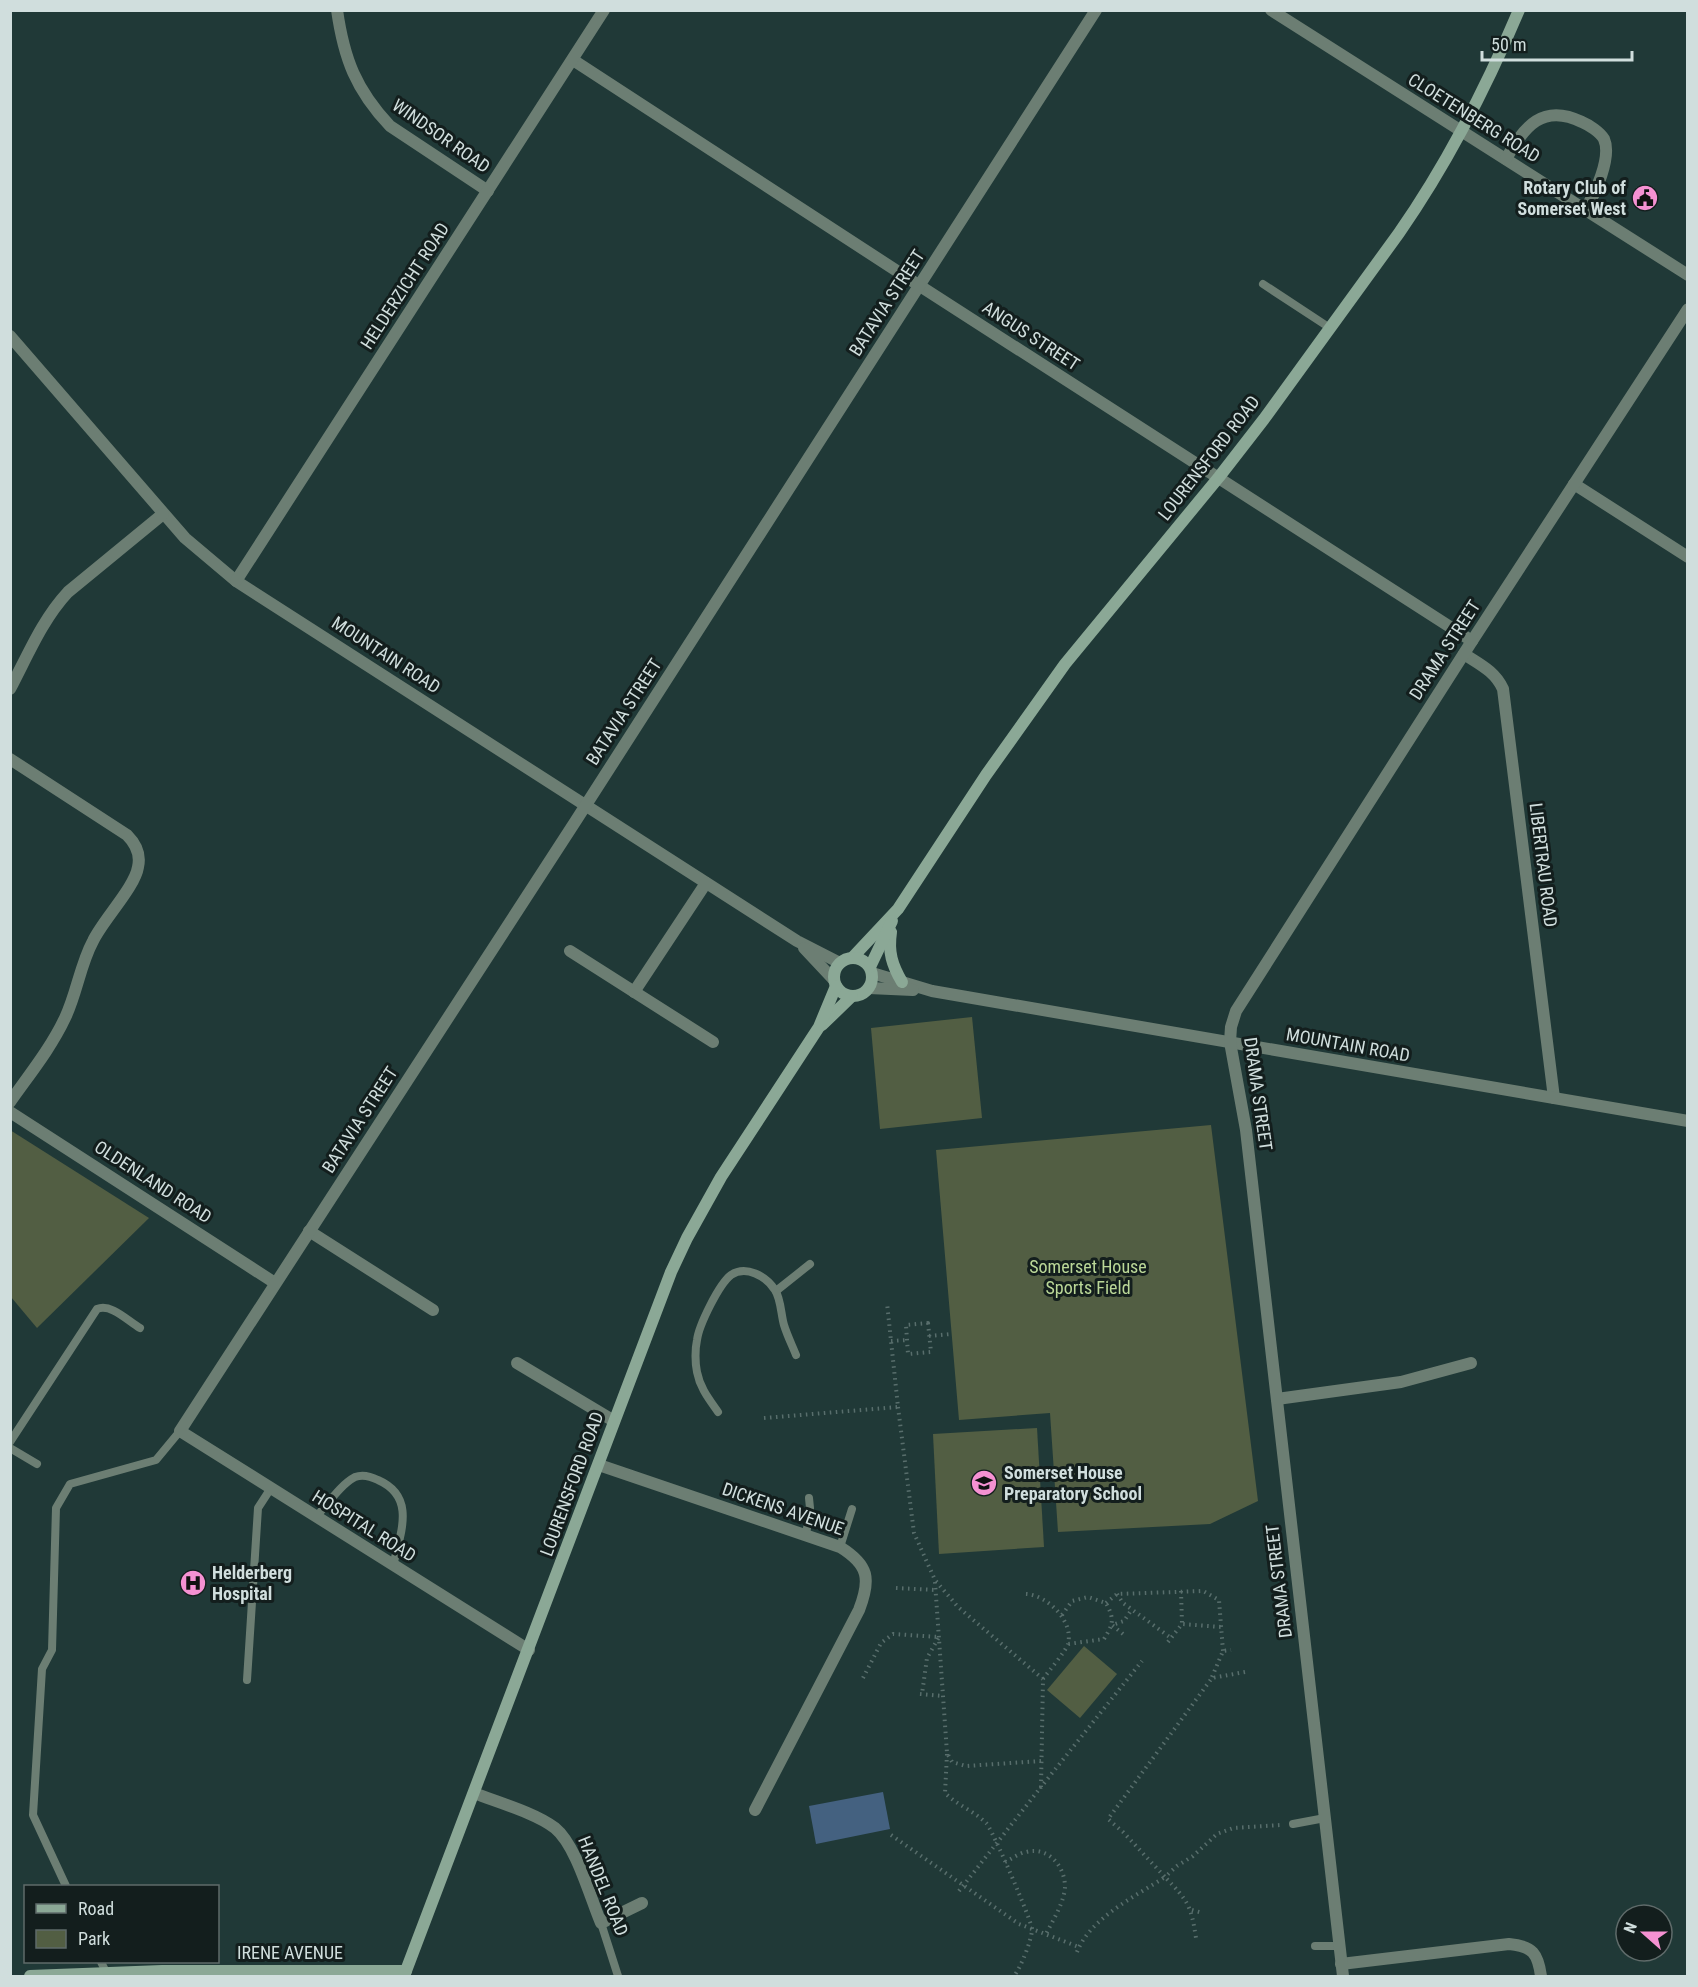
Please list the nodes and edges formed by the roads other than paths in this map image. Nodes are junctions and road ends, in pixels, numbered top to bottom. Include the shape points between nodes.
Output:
1 (337, 10) edge
2 (604, 10) edge
3 (1096, 10) edge
4 (1271, 10) edge
5 (1519, 10) edge
6 (573, 60) junction
7 (1462, 131) junction
8 (1506, 159) junction
9 (488, 191) junction
10 (1584, 209) junction
11 (1688, 275) edge
12 (1263, 284) dead end
13 (920, 286) junction
14 (1688, 309) edge
15 (1329, 328) junction
16 (12, 340) edge
17 (1218, 477) junction
18 (1574, 484) junction
19 (163, 514) junction
20 (1688, 557) edge
21 (236, 581) junction
22 (1472, 641) junction
23 (1464, 654) junction
24 (10, 689) edge
25 (10, 759) edge
26 (585, 805) junction
27 (706, 883) junction
28 (898, 909) junction
29 (892, 922) junction
30 (797, 941) junction
31 (570, 951) dead end
32 (852, 957) junction
33 (840, 963) junction
34 (871, 970) junction
35 (902, 982) junction
36 (835, 983) junction
37 (869, 988) junction
38 (932, 991) junction
39 (634, 992) junction
40 (852, 996) junction
41 (819, 1027) junction
42 (712, 1042) dead end
43 (1230, 1042) junction
44 (1554, 1098) junction
45 (10, 1102) edge
46 (10, 1112) edge
47 (1688, 1121) edge
48 (309, 1231) junction
49 (810, 1264) dead end
50 (275, 1283) junction
51 (776, 1291) junction
52 (433, 1310) dead end
53 (140, 1328) dead end
54 (796, 1355) dead end
55 (517, 1363) dead end
56 (1472, 1363) dead end
57 (1276, 1399) junction
58 (718, 1412) dead end
59 (614, 1421) junction
60 (180, 1431) junction
61 (10, 1442) edge
62 (10, 1448) edge
63 (37, 1464) dead end
64 (599, 1465) junction
65 (271, 1488) junction
66 (809, 1498) dead end
67 (852, 1509) dead end
68 (316, 1517) junction
69 (806, 1535) junction
70 (840, 1547) junction
71 (393, 1566) junction
72 (529, 1650) junction
73 (247, 1680) dead end
74 (474, 1793) junction
75 (755, 1810) dead end
76 (1324, 1818) junction
77 (1293, 1824) dead end
78 (65, 1885) edge
79 (642, 1903) dead end
80 (601, 1923) junction
81 (1315, 1946) dead end
82 (1339, 1946) junction
83 (103, 1967) edge
84 (1342, 1970) edge
85 (267, 1974) edge
86 (405, 1974) edge
87 (30, 1977) edge
88 (618, 1977) edge
89 (1541, 1977) edge

1 - 9 street, WINDSOR ROAD via 346,59 377,113 390,126
2 - 6 street, HELDERZICHT ROAD
3 - 13 street, BATAVIA STREET
4 - 7 street, CLOETENBERG ROAD
5 - 7 street, LOURENSFORD ROAD
6 - 9 street, HELDERZICHT ROAD
6 - 13 street, ANGUS STREET
7 - 8 street, CLOETENBERG ROAD
7 - 15 street, LOURENSFORD ROAD via 1415,211
8 - 10 street, CLOETENBERG ROAD
8 - 10 street via 1539,118 1550,114 1591,126 1604,140 1606,159
9 - 21 street, HELDERZICHT ROAD
10 - 11 street, CLOETENBERG ROAD
12 - 15 lane
13 - 17 street, ANGUS STREET
13 - 26 street, BATAVIA STREET
14 - 18 street, DRAMA STREET
15 - 17 street, LOURENSFORD ROAD
16 - 19 street, MOUNTAIN ROAD
17 - 22 street, ANGUS STREET
17 - 28 street, LOURENSFORD ROAD via 1065,664
18 - 20 street
18 - 22 street, DRAMA STREET
19 - 21 street, MOUNTAIN ROAD
19 - 24 street via 54,607
21 - 26 street, MOUNTAIN ROAD
22 - 23 street, DRAMA STREET
23 - 43 street, DRAMA STREET via 1236,1011
23 - 44 street, LIBERTRAU ROAD via 1492,673 1503,689
25 - 45 street via 127,835 137,849 139,865 134,879 94,938 81,966 66,1018
26 - 27 street, MOUNTAIN ROAD
26 - 48 street, BATAVIA STREET
27 - 30 street, MOUNTAIN ROAD
27 - 39 street
28 - 29 street, LOURENSFORD ROAD
28 - 32 street, LOURENSFORD ROAD
29 - 34 street, LOURENSFORD ROAD
29 - 35 street via 890,954
30 - 33 street, MOUNTAIN ROAD
30 - 36 street, MOUNTAIN ROAD
31 - 39 street
32 - 33 street
32 - 34 street via 859,958
33 - 36 street via 835,970
34 - 35 street, MOUNTAIN ROAD
34 - 37 street
35 - 38 street, MOUNTAIN ROAD
36 - 40 street via 843,993
36 - 41 street, LOURENSFORD ROAD
37 - 38 street, MOUNTAIN ROAD
37 - 40 street
38 - 43 street, MOUNTAIN ROAD
39 - 42 street
40 - 41 street, LOURENSFORD ROAD
41 - 59 street, LOURENSFORD ROAD via 721,1177 687,1238
43 - 44 street, MOUNTAIN ROAD
43 - 57 street, DRAMA STREET via 1246,1130
44 - 47 street, MOUNTAIN ROAD
46 - 50 street, OLDENLAND ROAD
48 - 50 street, BATAVIA STREET
48 - 52 street
49 - 51 lane
50 - 60 street, BATAVIA STREET
51 - 54 lane via 784,1327
51 - 58 lane via 752,1272 741,1272 730,1276 704,1317 697,1339 697,1370 702,1390
53 - 61 lane via 110,1309 97,1309
55 - 59 street
56 - 57 street via 1401,1382
57 - 76 street, DRAMA STREET
59 - 64 street, LOURENSFORD ROAD
60 - 65 street, HOSPITAL ROAD
60 - 78 lane via 156,1460 70,1484 56,1508 52,1650 42,1669 33,1815
62 - 63 lane
64 - 69 street, DICKENS AVENUE
64 - 72 street, LOURENSFORD ROAD
65 - 68 street, HOSPITAL ROAD
65 - 73 lane via 258,1508
66 - 69 lane
67 - 70 lane
68 - 71 street, HOSPITAL ROAD
68 - 71 lane via 357,1476 379,1480 396,1494 403,1508
69 - 70 street, DICKENS AVENUE
70 - 75 street, DICKENS AVENUE via 855,1556 864,1568 866,1594
71 - 72 street, HOSPITAL ROAD
72 - 74 street, LOURENSFORD ROAD
74 - 80 street, HANDEL ROAD via 556,1828 572,1849
74 - 86 street, LOURENSFORD ROAD
76 - 77 lane
76 - 82 street, DRAMA STREET
79 - 80 street
80 - 88 lane, HANDEL ROAD
81 - 82 lane
82 - 84 street, DRAMA STREET
83 - 85 street, IRENE AVENUE
83 - 87 street, IRENE AVENUE
84 - 89 street via 1509,1944 1529,1948 1535,1954
85 - 86 street, IRENE AVENUE

